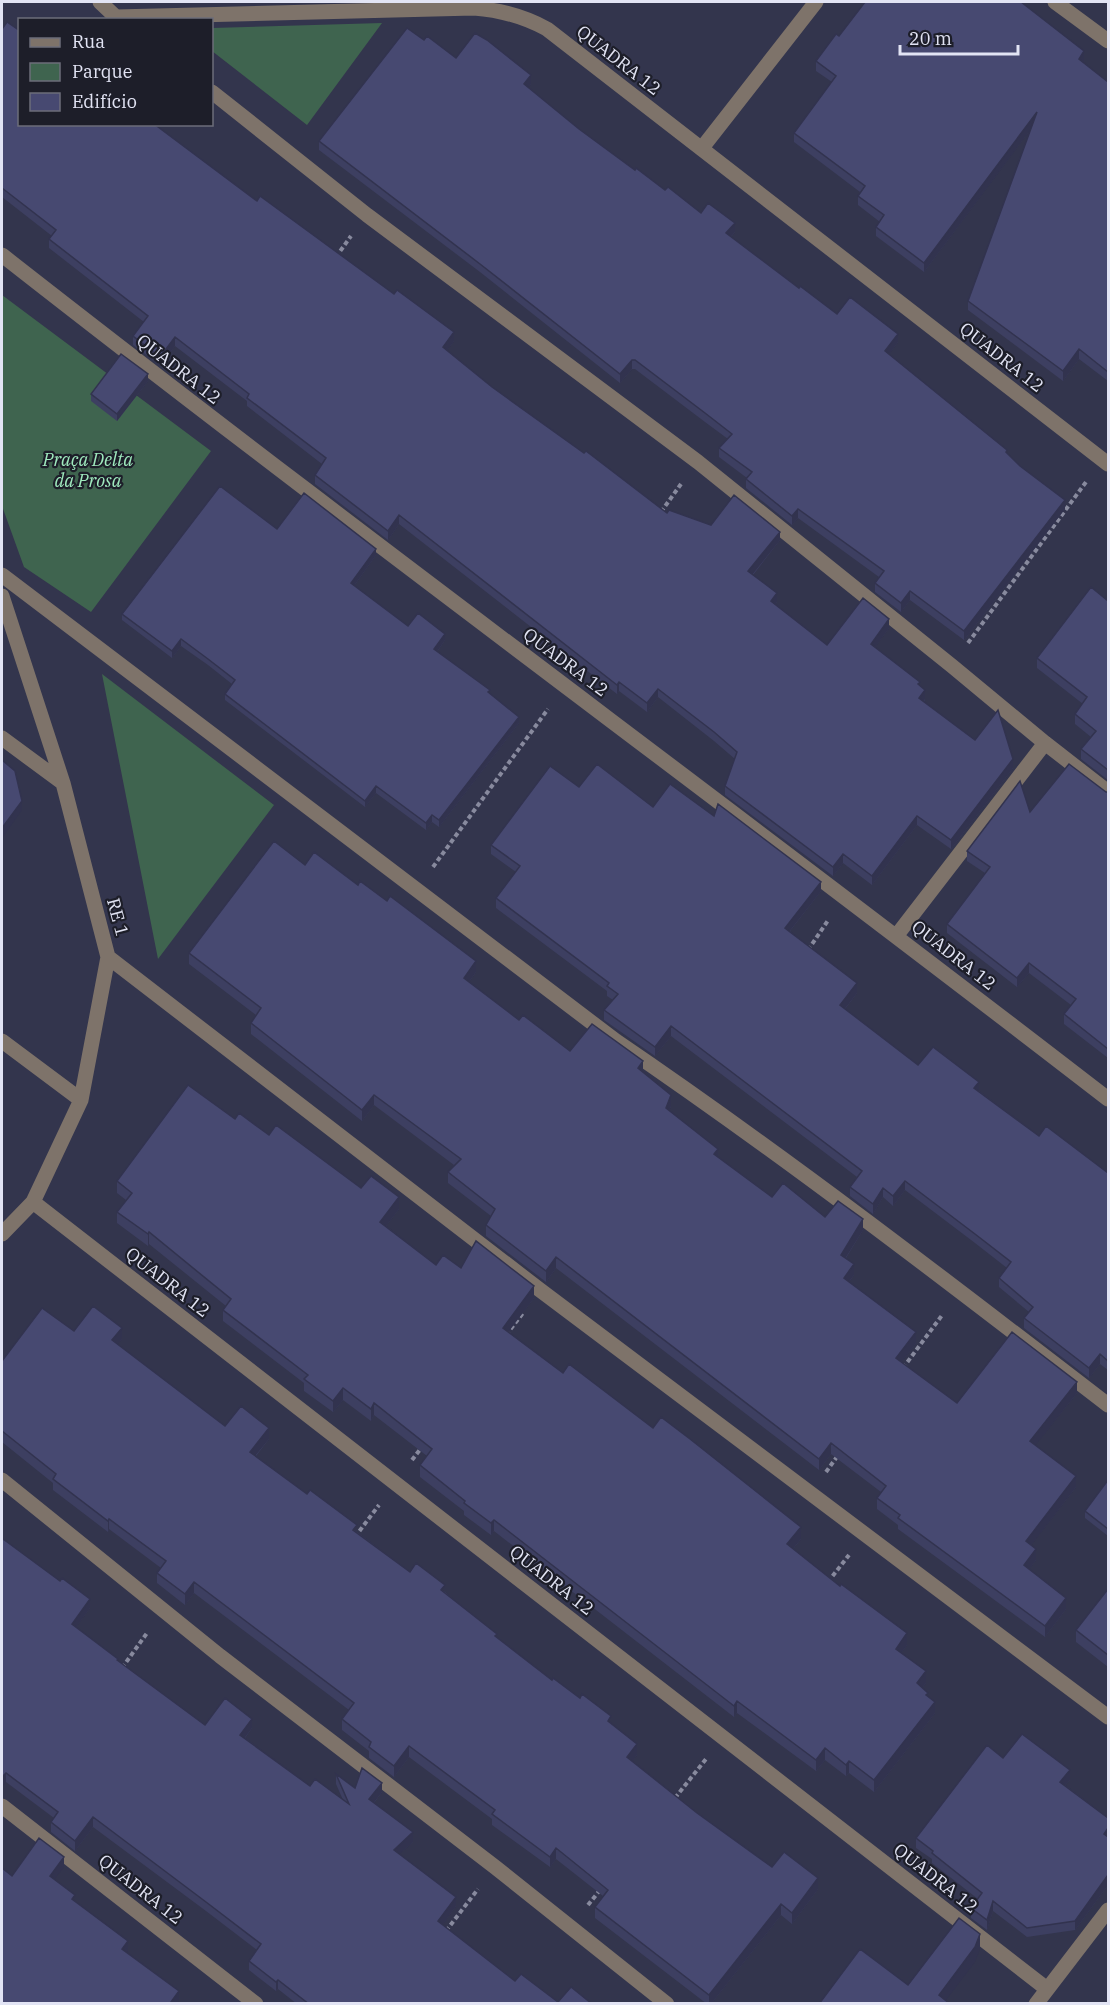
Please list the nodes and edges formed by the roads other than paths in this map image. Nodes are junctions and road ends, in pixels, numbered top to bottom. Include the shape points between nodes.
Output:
1 (100, 2) edge
2 (816, 2) edge
3 (1055, 2) edge
4 (118, 18) edge
5 (1108, 41) edge
6 (213, 93) edge
7 (702, 148) junction
8 (2, 255) edge
9 (1106, 461) edge
10 (2, 575) edge
11 (2, 596) edge
12 (2, 738) edge
13 (1045, 743) junction
14 (63, 783) junction
15 (1108, 792) edge
16 (897, 936) junction
17 (108, 957) junction
18 (2, 1041) edge
19 (1108, 1099) edge
20 (81, 1100) junction
21 (33, 1202) junction
22 (2, 1234) edge
23 (1108, 1405) edge
24 (2, 1480) edge
25 (1108, 1718) edge
26 (2, 1806) edge
27 (1108, 1910) edge
28 (1047, 1989) junction
29 (256, 2004) edge
30 (667, 2004) edge
31 (1036, 2004) edge

1 - 4 street
2 - 7 street
3 - 5 street
4 - 7 street, QUADRA 12 via 500,10 547,29
6 - 13 street via 366,215 698,462
7 - 9 street, QUADRA 12
8 - 16 street, QUADRA 12 via 215,422
10 - 23 street via 616,1041 960,1291
11 - 14 street, RE 1
12 - 14 street
13 - 15 street
13 - 16 street
14 - 17 street, RE 1
16 - 19 street, QUADRA 12
17 - 20 street, RE 1
17 - 25 street via 540,1290
18 - 20 street
20 - 21 street, RE 1
21 - 22 street, RE 1
21 - 28 street, QUADRA 12
24 - 30 street via 249,1679
26 - 29 street, QUADRA 12
27 - 28 street
28 - 31 street

